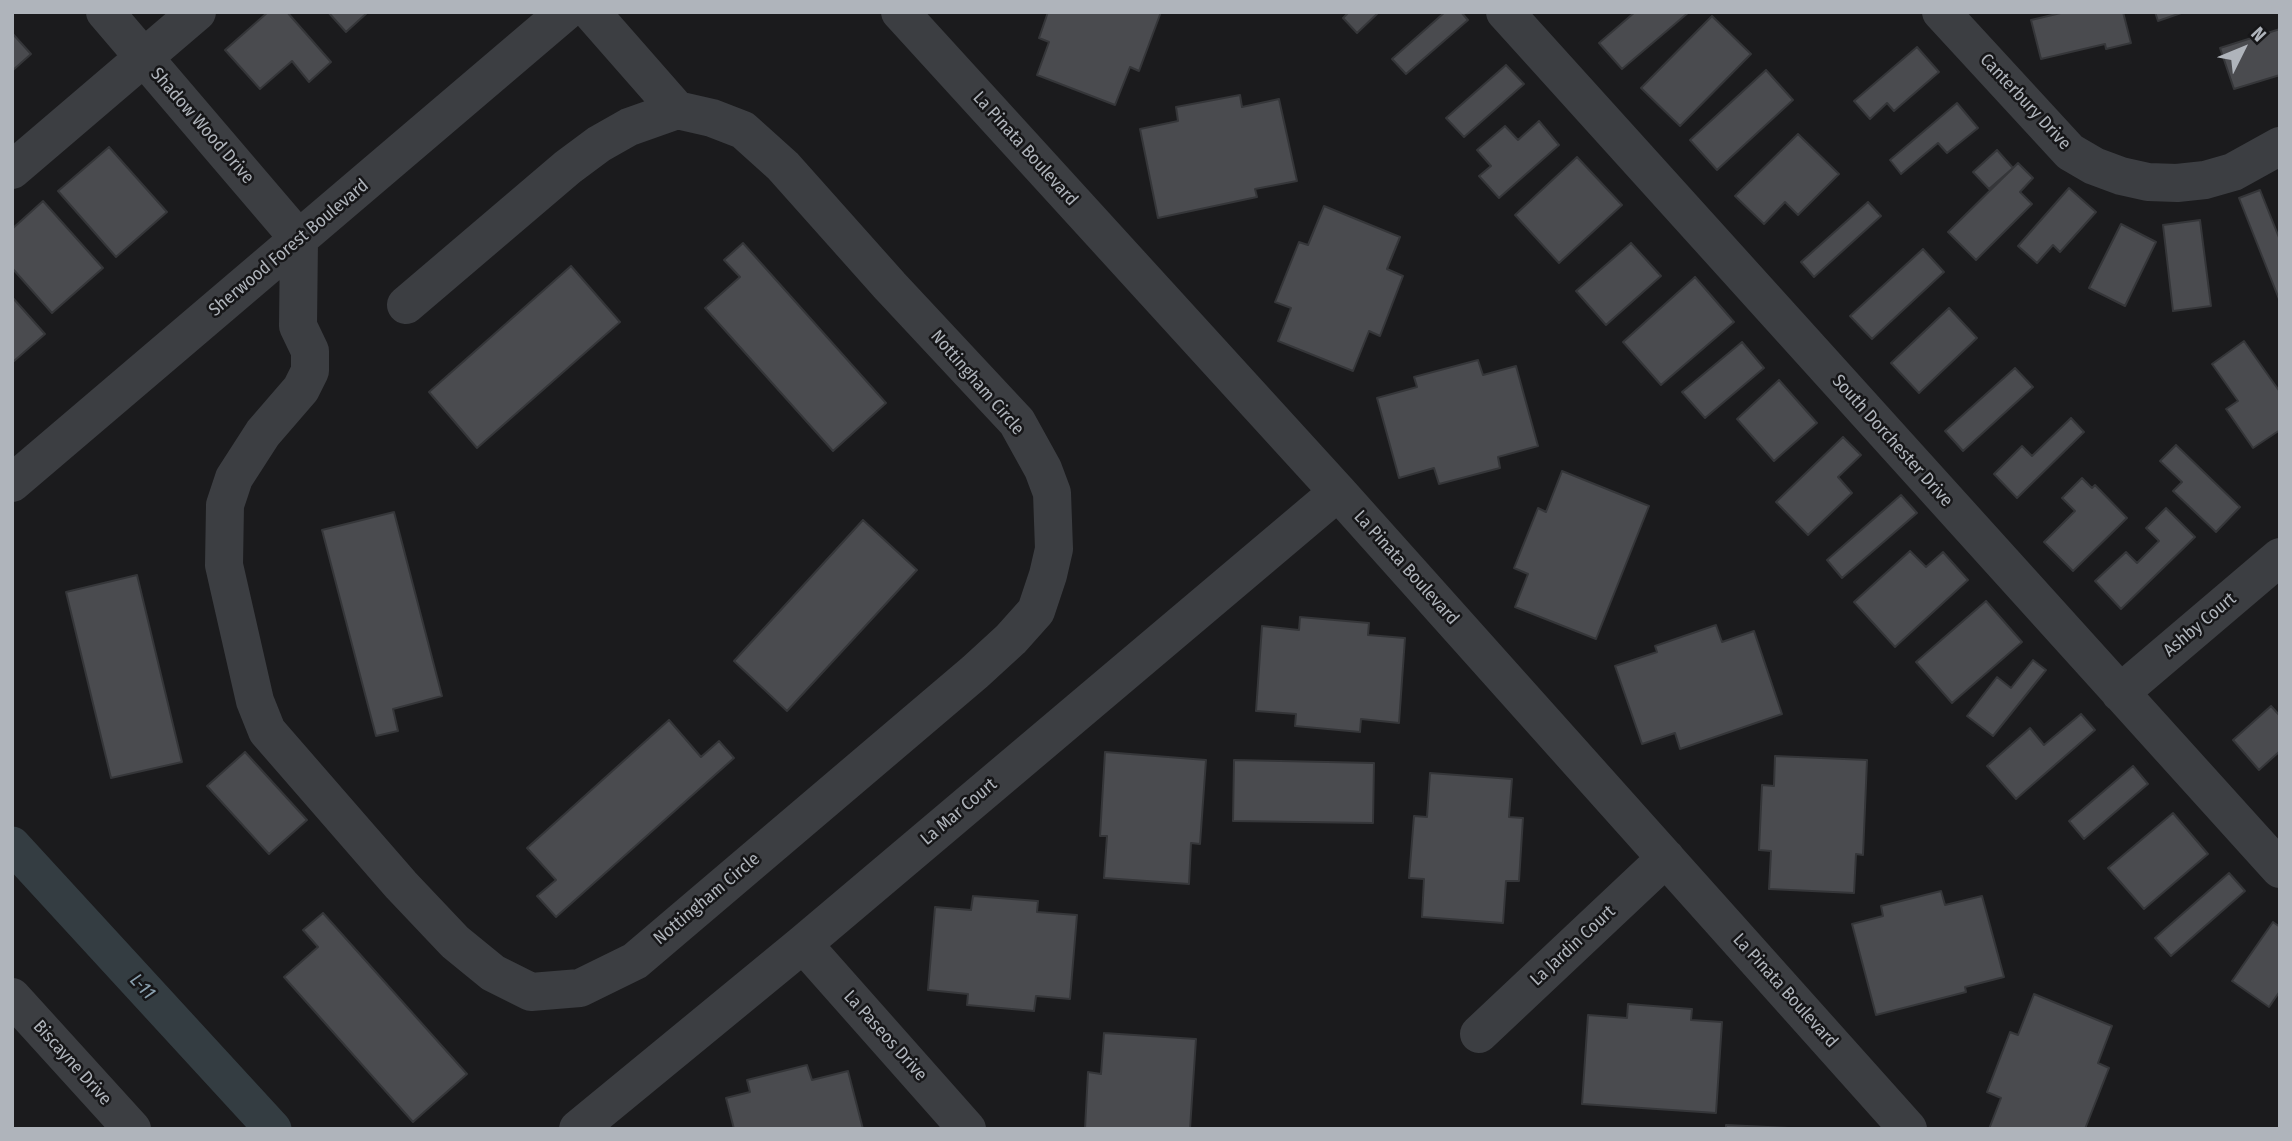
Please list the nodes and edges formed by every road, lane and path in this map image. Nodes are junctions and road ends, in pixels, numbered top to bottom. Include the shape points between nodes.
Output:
1 (105, 12) edge
2 (197, 12) edge
3 (565, 12) edge
4 (592, 12) edge
5 (900, 12) edge
6 (1505, 12) edge
7 (1941, 12) edge
8 (144, 58) junction
9 (677, 110) junction
10 (2280, 146) edge
11 (12, 170) edge
12 (299, 239) junction
13 (406, 305) dead end
14 (12, 483) edge
15 (1338, 492) junction
16 (2280, 557) edge
17 (2120, 693) junction
18 (1666, 858) junction
19 (2280, 869) edge
20 (803, 944) junction
21 (12, 997) edge
22 (1479, 1034) dead end
23 (132, 1129) edge
24 (578, 1129) edge
25 (967, 1129) edge
26 (1908, 1129) edge

1 - 8 street, Shadow Wood Drive
2 - 8 street
3 - 12 street, Sherwood Forest Boulevard
4 - 9 street
5 - 15 street, La Pinata Boulevard
6 - 17 street, South Dorchester Drive
7 - 10 street, Canterbury Drive via 2070,152 2094,166 2139,180 2178,183 2233,172
8 - 11 street
8 - 12 street, Shadow Wood Drive
9 - 12 street, Nottingham Circle via 743,130 783,166 1017,422 1052,493 1054,549 1036,611 1011,639 635,961 580,988 531,992 493,973 456,942 267,731 255,701 224,565 225,505 234,478 310,372 310,351 298,326
9 - 13 street via 629,127 599,144
12 - 14 street, Sherwood Forest Boulevard
15 - 18 street, La Pinata Boulevard
15 - 20 street, La Mar Court
16 - 17 street, Ashby Court
17 - 19 street, South Dorchester Drive
18 - 22 street, La Jardin Court
18 - 26 street, La Pinata Boulevard
20 - 24 street, La Mar Court
20 - 25 street, La Paseos Drive
21 - 23 street, Biscayne Drive

